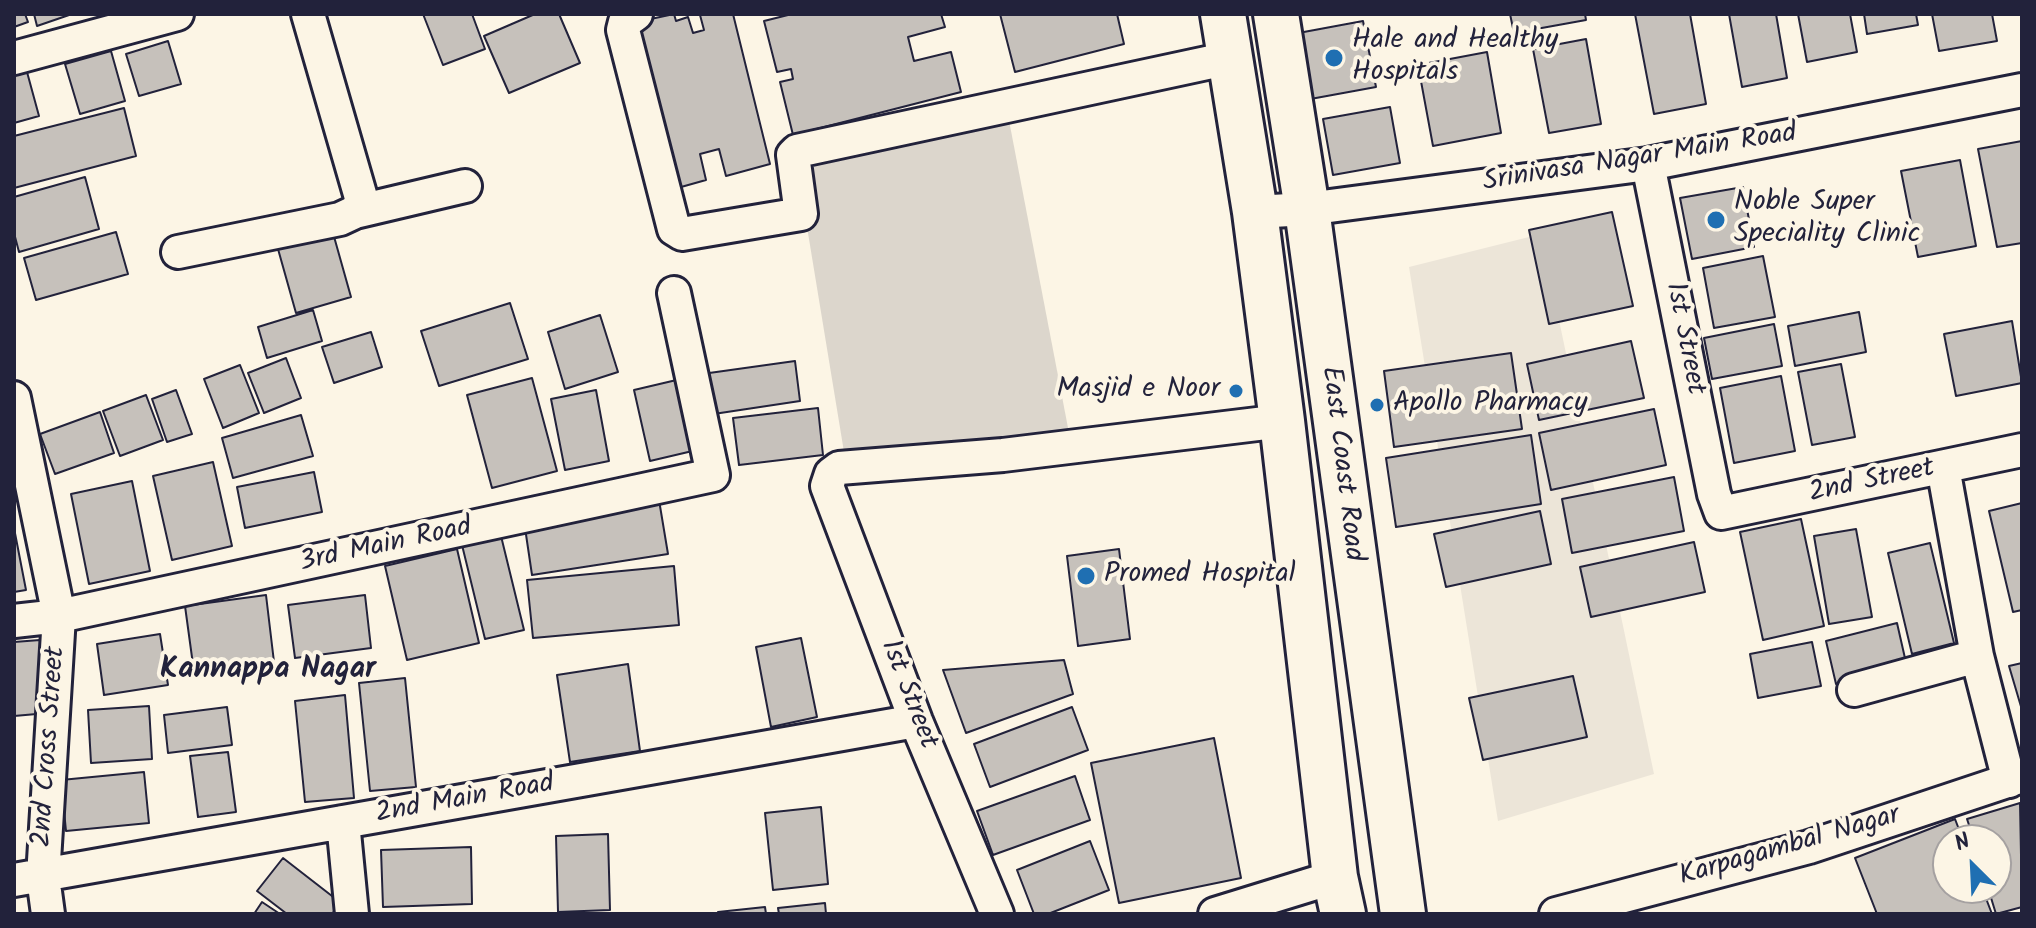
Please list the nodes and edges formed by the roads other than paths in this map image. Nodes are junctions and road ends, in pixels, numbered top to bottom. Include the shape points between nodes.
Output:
1 (177, 14) edge
2 (308, 14) edge
3 (636, 14) edge
4 (1223, 14) edge
5 (1276, 14) edge
6 (14, 58) edge
7 (1230, 58) junction
8 (2022, 90) edge
9 (1648, 164) junction
10 (465, 186) dead end
11 (1307, 209) junction
12 (355, 212) junction
13 (1255, 212) junction
14 (178, 252) dead end
15 (674, 293) dead end
16 (14, 398) edge
17 (1282, 421) junction
18 (2022, 450) edge
19 (1943, 467) junction
20 (1721, 513) joint
21 (59, 616) junction
22 (14, 621) edge
23 (1977, 656) junction
24 (1854, 690) dead end
25 (916, 721) junction
26 (2016, 778) edge
27 (343, 822) junction
28 (28, 879) edge
29 (1339, 895) edge
30 (48, 914) edge
31 (352, 914) edge
32 (997, 914) edge
33 (1215, 914) edge
34 (1403, 914) edge
35 (1556, 914) edge

1 - 6 street
2 - 12 street via 362,201
3 - 7 street via 623,30 674,229 682,234 801,214 793,155 797,151
4 - 7 main road, East Coast Road
5 - 11 main road, East Coast Road
7 - 13 main road, East Coast Road
8 - 9 street, Srinivasa Nagar Main Road
9 - 11 street, Srinivasa Nagar Main Road
9 - 20 street, 1st Street
10 - 12 street
11 - 13 street, Srinivasa Nagar Main Road
11 - 34 main road, East Coast Road
12 - 14 street
13 - 17 main road, East Coast Road
15 - 21 street, 3rd Main Road via 713,475
16 - 21 street, 2nd Cross Street
17 - 25 street, 1st Street via 1003,455 839,468 831,474 827,486
17 - 29 main road, East Coast Road
18 - 19 street, 2nd Street
19 - 20 street, 2nd Street
19 - 23 street
21 - 22 street, 3rd Main Road
21 - 28 street, 2nd Cross Street
23 - 24 street
23 - 26 street
25 - 27 street, 2nd Main Road
25 - 32 street, 1st Street
26 - 35 street, Karpagambal Nagar via 1809,847
27 - 28 street, 2nd Main Road
27 - 31 street
28 - 30 street, 2nd Cross Street
29 - 33 street

